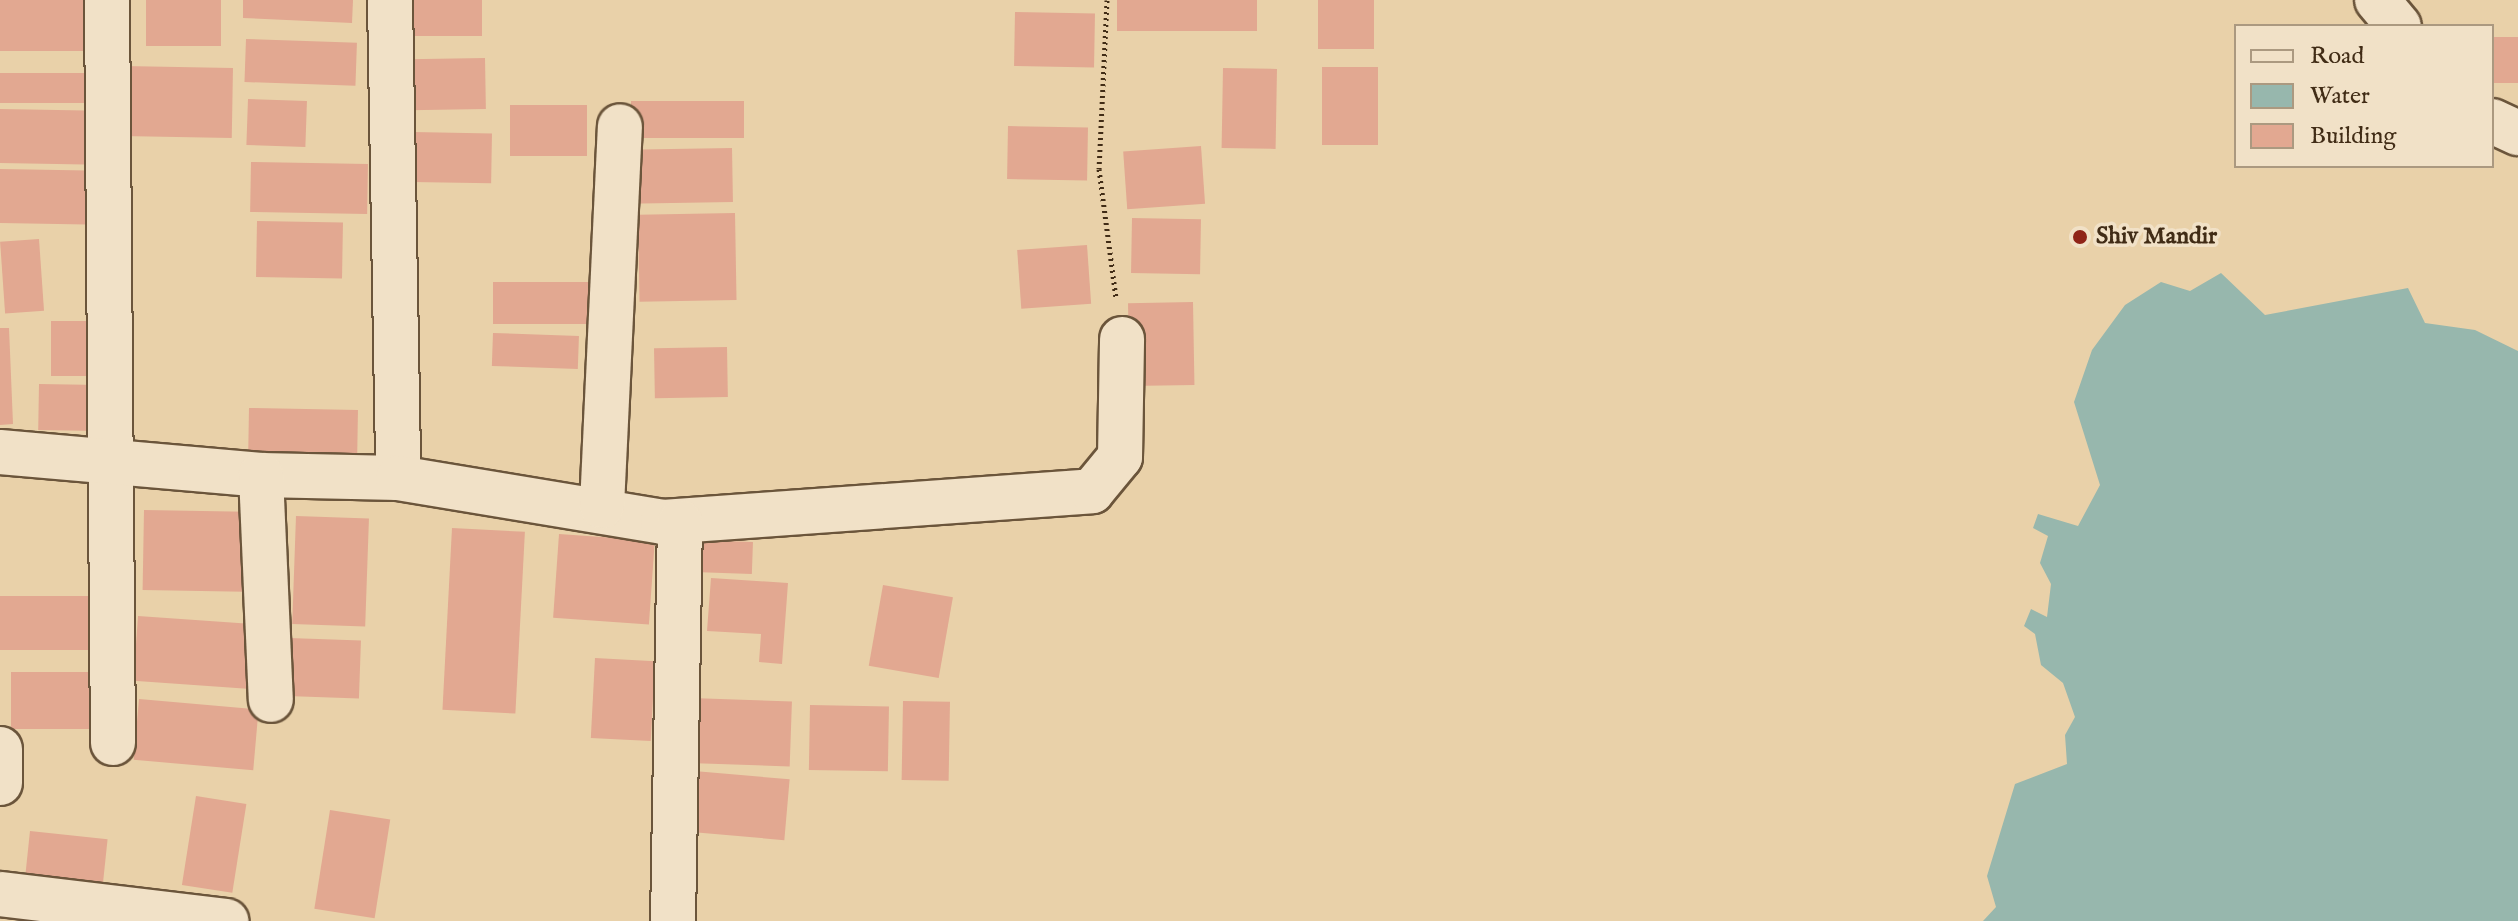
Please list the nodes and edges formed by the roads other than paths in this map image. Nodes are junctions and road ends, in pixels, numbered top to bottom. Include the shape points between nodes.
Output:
1 (107, 0) edge
2 (390, 0) edge
3 (2377, 0) edge
4 (2397, 24) edge
5 (2494, 122) edge
6 (620, 126) dead end
7 (2518, 133) edge
8 (1122, 339) road end
9 (0, 452) edge
10 (114, 463) junction
11 (261, 475) junction
12 (398, 478) junction
13 (602, 506) junction
14 (680, 522) junction
15 (271, 700) dead end
16 (113, 743) dead end
17 (0, 749) edge
18 (0, 783) edge
19 (0, 894) edge
20 (226, 921) edge
21 (673, 921) edge

1 - 10 street
2 - 12 street
3 - 4 street
5 - 7 street
6 - 13 street
8 - 14 street via 1120,457 1092,491
9 - 10 street
10 - 11 street
10 - 16 street
11 - 12 street
11 - 15 street
12 - 13 street
13 - 14 street
14 - 21 street
17 - 18 street
19 - 20 street

